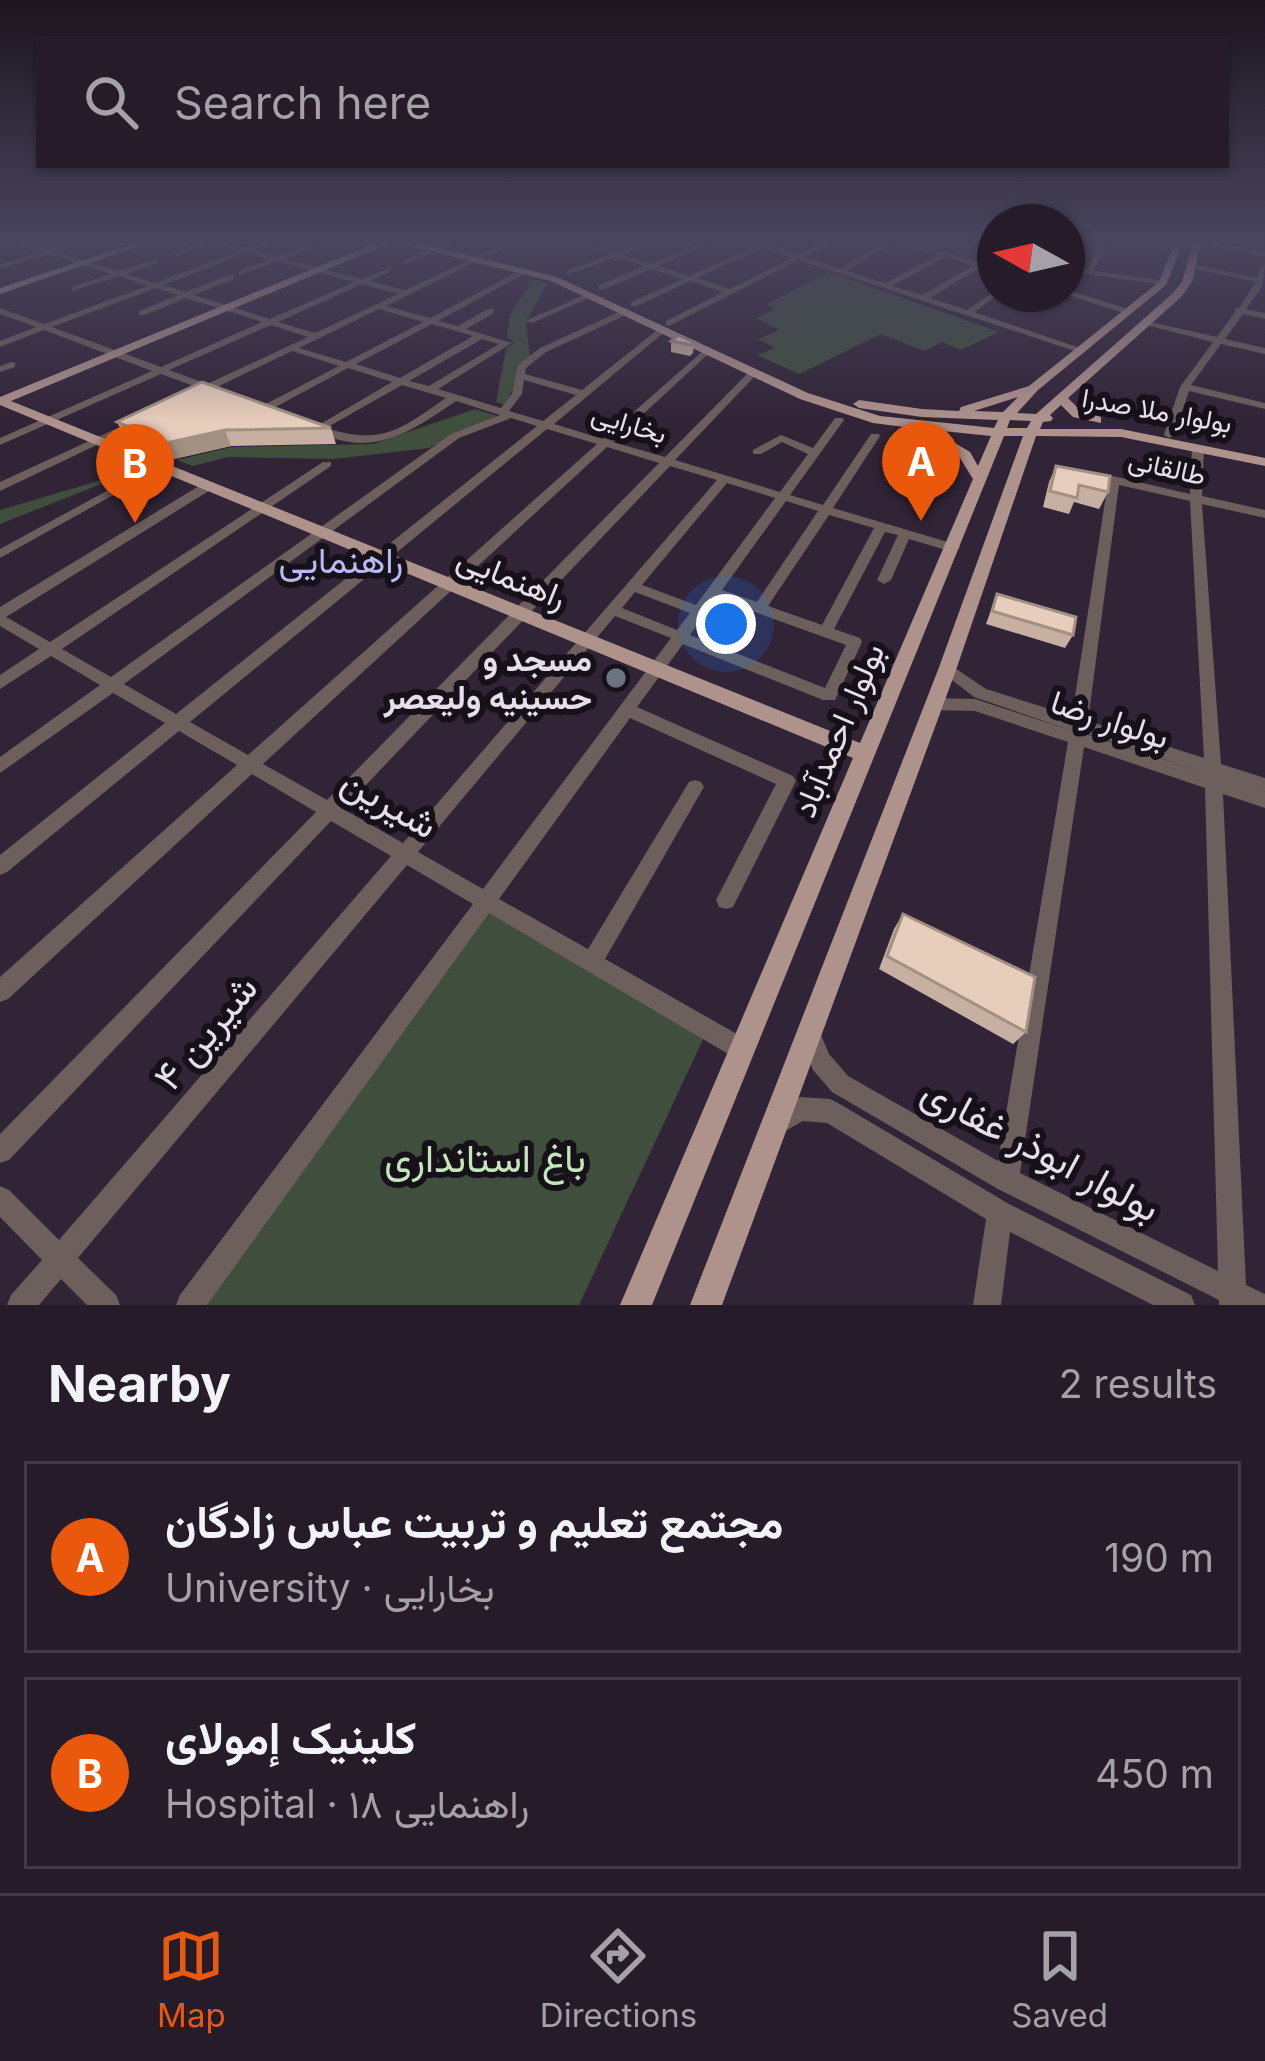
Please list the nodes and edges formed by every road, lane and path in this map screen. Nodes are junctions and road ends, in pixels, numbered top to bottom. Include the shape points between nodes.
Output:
1 (118, 300) edge
2 (175, 300) edge
3 (198, 300) edge
4 (245, 300) edge
5 (319, 300) edge
6 (391, 300) edge
7 (472, 300) edge
8 (577, 300) edge
9 (612, 300) edge
10 (615, 300) edge
11 (643, 300) edge
12 (716, 300) edge
13 (934, 300) edge
14 (1091, 300) edge
15 (1144, 300) edge
16 (1172, 300) edge
17 (1248, 300) edge
18 (634, 304) dead end
19 (378, 306) junction
20 (977, 306) edge
21 (225, 308) junction
22 (0, 311) edge
23 (491, 311) dead end
24 (1237, 311) junction
25 (969, 312) junction
26 (1129, 312) junction
27 (142, 313) dead end
28 (623, 313) dead end
29 (1265, 316) edge
30 (529, 321) dead end
31 (270, 322) junction
32 (431, 322) junction
33 (1146, 324) junction
34 (667, 326) junction
35 (44, 328) junction
36 (459, 329) junction
37 (480, 335) junction
38 (315, 336) junction
39 (1216, 340) junction
40 (0, 344) edge
41 (291, 348) junction
42 (1081, 350) junction
43 (1265, 351) edge
44 (115, 354) junction
45 (703, 354) dead end
46 (349, 365) junction
47 (161, 371) junction
48 (520, 376) junction
49 (750, 376) dead end
50 (1048, 379) junction
51 (401, 381) junction
52 (1073, 387) junction
53 (207, 388) junction
54 (1034, 388) junction
55 (1185, 388) junction
56 (430, 390) junction
57 (585, 394) junction
58 (226, 395) edge
59 (189, 397) edge
60 (455, 397) junction
61 (1061, 398) junction
62 (0, 401) edge
63 (245, 402) edge
64 (1265, 406) edge
65 (264, 410) junction
66 (507, 413) junction
67 (152, 415) edge
68 (282, 416) edge
69 (910, 419) junction
70 (839, 420) dead end
71 (1096, 420) junction
72 (48, 421) junction
73 (299, 422) edge
74 (546, 424) junction
75 (1002, 425) junction
76 (1035, 425) junction
77 (317, 429) junction
78 (1120, 429) junction
79 (1072, 431) junction
80 (1169, 435) junction
81 (875, 436) dead end
82 (97, 441) junction
83 (0, 442) edge
84 (606, 442) junction
85 (1198, 448) junction
86 (757, 452) dead end
87 (815, 453) junction
88 (1265, 458) edge
89 (1020, 460) junction
90 (669, 461) junction
91 (328, 464) dead end
92 (158, 466) junction
93 (1095, 476) edge
94 (725, 478) junction
95 (979, 478) junction
96 (1114, 481) junction
97 (208, 486) junction
98 (0, 487) edge
99 (783, 496) junction
100 (1196, 500) junction
101 (263, 508) junction
102 (825, 508) junction
103 (1265, 514) edge
104 (966, 519) junction
105 (882, 526) junction
106 (999, 528) junction
107 (319, 531) junction
108 (905, 533) junction
109 (953, 548) junction
110 (0, 554) edge
111 (382, 557) junction
112 (884, 580) dead end
113 (449, 584) junction
114 (632, 586) junction
115 (713, 592) junction
116 (760, 608) junction
117 (611, 609) junction
118 (699, 611) junction
119 (521, 613) junction
120 (0, 617) edge
121 (825, 632) junction
122 (680, 636) junction
123 (585, 639) junction
124 (51, 650) junction
125 (656, 668) junction
126 (947, 670) junction
127 (0, 683) edge
128 (112, 685) junction
129 (977, 699) junction
130 (934, 704) junction
131 (626, 710) junction
132 (178, 722) junction
133 (1078, 733) junction
134 (867, 755) junction
135 (251, 764) junction
136 (0, 766) edge
137 (1213, 777) junction
138 (1265, 785) edge
139 (695, 787) dead end
140 (1265, 800) edge
141 (331, 809) junction
142 (405, 852) junction
143 (0, 866) edge
144 (488, 899) junction
145 (726, 900) dead end
146 (592, 962) junction
147 (0, 991) edge
148 (809, 1036) junction
149 (743, 1050) junction
150 (840, 1084) junction
151 (830, 1111) junction
152 (775, 1125) junction
153 (0, 1151) edge
154 (1007, 1180) junction
155 (0, 1199) edge
156 (1000, 1213) junction
157 (60, 1259) junction
158 (1242, 1301) edge
159 (21, 1305) edge
160 (106, 1305) edge
161 (190, 1305) edge
162 (636, 1305) edge
163 (706, 1305) edge
164 (987, 1305) edge
165 (1181, 1305) edge

1 - 35 street
2 - 27 street
3 - 21 street
4 - 21 main road
5 - 31 street
6 - 19 street
7 - 32 street
8 - 30 street
9 - 34 main road
10 - 34 main road
11 - 18 street
12 - 34 street
13 - 25 street
14 - 26 street
15 - 26 main road, بولوار احمدآباد
16 - 33 main road
17 - 24 street
19 - 32 street
19 - 38 street
20 - 25 street
21 - 31 street
21 - 44 main road
22 - 35 street
23 - 36 street
24 - 29 street
24 - 39 street
25 - 42 street
26 - 42 main road, بولوار احمدآباد
28 - 48 street via 543,350
31 - 38 street
31 - 47 street
32 - 36 street
32 - 46 street
33 - 39 street
33 - 52 main road
34 - 57 street
34 - 69 main road via 835,397
34 - 69 main road via 804,396 878,420
35 - 40 street
35 - 44 street
36 - 37 street
37 - 51 street
37 - 56 street via 507,343
38 - 41 street
39 - 43 street
39 - 55 street
41 - 46 street, بخارایی
41 - 53 street
42 - 50 main road, بولوار احمدآباد
44 - 47 street
44 - 62 main road
45 - 84 street
46 - 51 street, بخارایی
46 - 65 street
47 - 53 street
47 - 72 street
48 - 57 street
48 - 66 street
49 - 90 street
50 - 52 main road via 1053,387
50 - 54 main road, بولوار احمدآباد
51 - 56 street, بخارایی
51 - 77 street
52 - 61 main road
53 - 58 street
53 - 59 street
54 - 69 main road
54 - 75 main road, بولوار احمدآباد
55 - 64 street
55 - 80 street
56 - 60 street, بخارایی
57 - 74 street
60 - 66 street, بخارایی
60 - 77 street via 401,434 358,444
61 - 71 main road
61 - 76 main road
62 - 72 main road, راهنمایی
63 - 65 street
65 - 68 street
66 - 74 street, بخارایی
66 - 107 street via 455,436
67 - 82 street
69 - 75 main road
69 - 95 main road via 965,454
70 - 87 street
71 - 76 main road, بولوار ملا صدرا
71 - 78 main road, بولوار ملا صدرا
72 - 82 main road, راهنمایی
72 - 83 street
73 - 77 street
74 - 84 street, بخارایی
74 - 111 street
75 - 76 main road
75 - 95 main road, بولوار احمدآباد
76 - 78 main road
76 - 79 main road, بولوار ملا صدرا
76 - 89 main road
78 - 79 main road, بولوار ملا صدرا
78 - 80 main road, بولوار ملا صدرا
78 - 85 main road, بولوار ملا صدرا
79 - 89 main road
80 - 88 main road, بولوار ملا صدرا
81 - 102 street
82 - 92 main road, راهنمایی
82 - 98 street
84 - 90 street, بخارایی
84 - 113 street
85 - 88 main road, بولوار ملا صدرا
85 - 100 street
86 - 87 street via 781,437
87 - 99 street
89 - 106 main road
90 - 94 street, بخارایی
90 - 119 street
91 - 101 street
92 - 97 main road, راهنمایی
92 - 110 street
93 - 96 street, طالقانی
94 - 99 street, بخارایی
94 - 114 street, شیرین ۴
95 - 104 main road, بولوار احمدآباد
96 - 100 street, طالقانی
96 - 133 street
97 - 101 main road, راهنمایی
97 - 120 street
99 - 102 street, بخارایی
99 - 115 street
100 - 103 street, طالقانی
100 - 137 street
101 - 107 main road, راهنمایی
101 - 124 street
102 - 105 street, بخارایی
102 - 116 street
104 - 106 main road via 985,517
104 - 109 main road, بولوار احمدآباد
105 - 108 street, بخارایی
105 - 121 street
106 - 126 main road
107 - 111 main road, راهنمایی
107 - 128 street
108 - 109 street, بخارایی
108 - 112 street
109 - 134 main road, بولوار احمدآباد
111 - 113 main road, راهنمایی
111 - 132 street
113 - 119 main road, راهنمایی
113 - 135 street
114 - 117 street, شیرین ۴
114 - 118 street
115 - 116 street
115 - 118 street
116 - 121 street
117 - 122 street
117 - 123 street, شیرین ۴
118 - 122 street
119 - 123 main road, راهنمایی
119 - 141 street
120 - 124 street, شیرین
121 - 122 street via 855,642 829,696
122 - 125 street
123 - 125 main road, راهنمایی
123 - 142 street, شیرین ۴
124 - 127 street
124 - 128 street, شیرین
125 - 131 street
125 - 134 main road, راهنمایی
126 - 129 street, بولوار رضا
126 - 130 main road
128 - 132 street, شیرین
128 - 136 street
129 - 130 street, بولوار رضا
129 - 133 street, بولوار رضا
130 - 148 main road
131 - 144 street
131 - 145 street via 787,782
132 - 135 street, شیرین
132 - 143 street
133 - 137 street, بولوار رضا
133 - 154 street
134 - 149 main road, بولوار احمدآباد
135 - 141 street, شیرین
135 - 147 street
137 - 138 street, بولوار رضا
137 - 140 street, بولوار رضا
137 - 158 street
139 - 146 street
141 - 142 street, شیرین
141 - 153 street
142 - 144 street, شیرین
142 - 157 street, شیرین ۴
144 - 146 street, شیرین
144 - 161 street
146 - 149 street, شیرین
148 - 150 street, بولوار ابوذر غفاری
148 - 152 main road
149 - 162 main road, بولوار احمدآباد
150 - 151 street via 828,1097
150 - 154 street, بولوار ابوذر غفاری
151 - 152 street via 800,1109
151 - 156 street, بولوار ابوذر غفاری
152 - 163 main road
154 - 158 street, بولوار ابوذر غفاری
155 - 157 street
156 - 164 street
156 - 165 street, بولوار ابوذر غفاری
157 - 159 street, شیرین ۴
157 - 160 street

